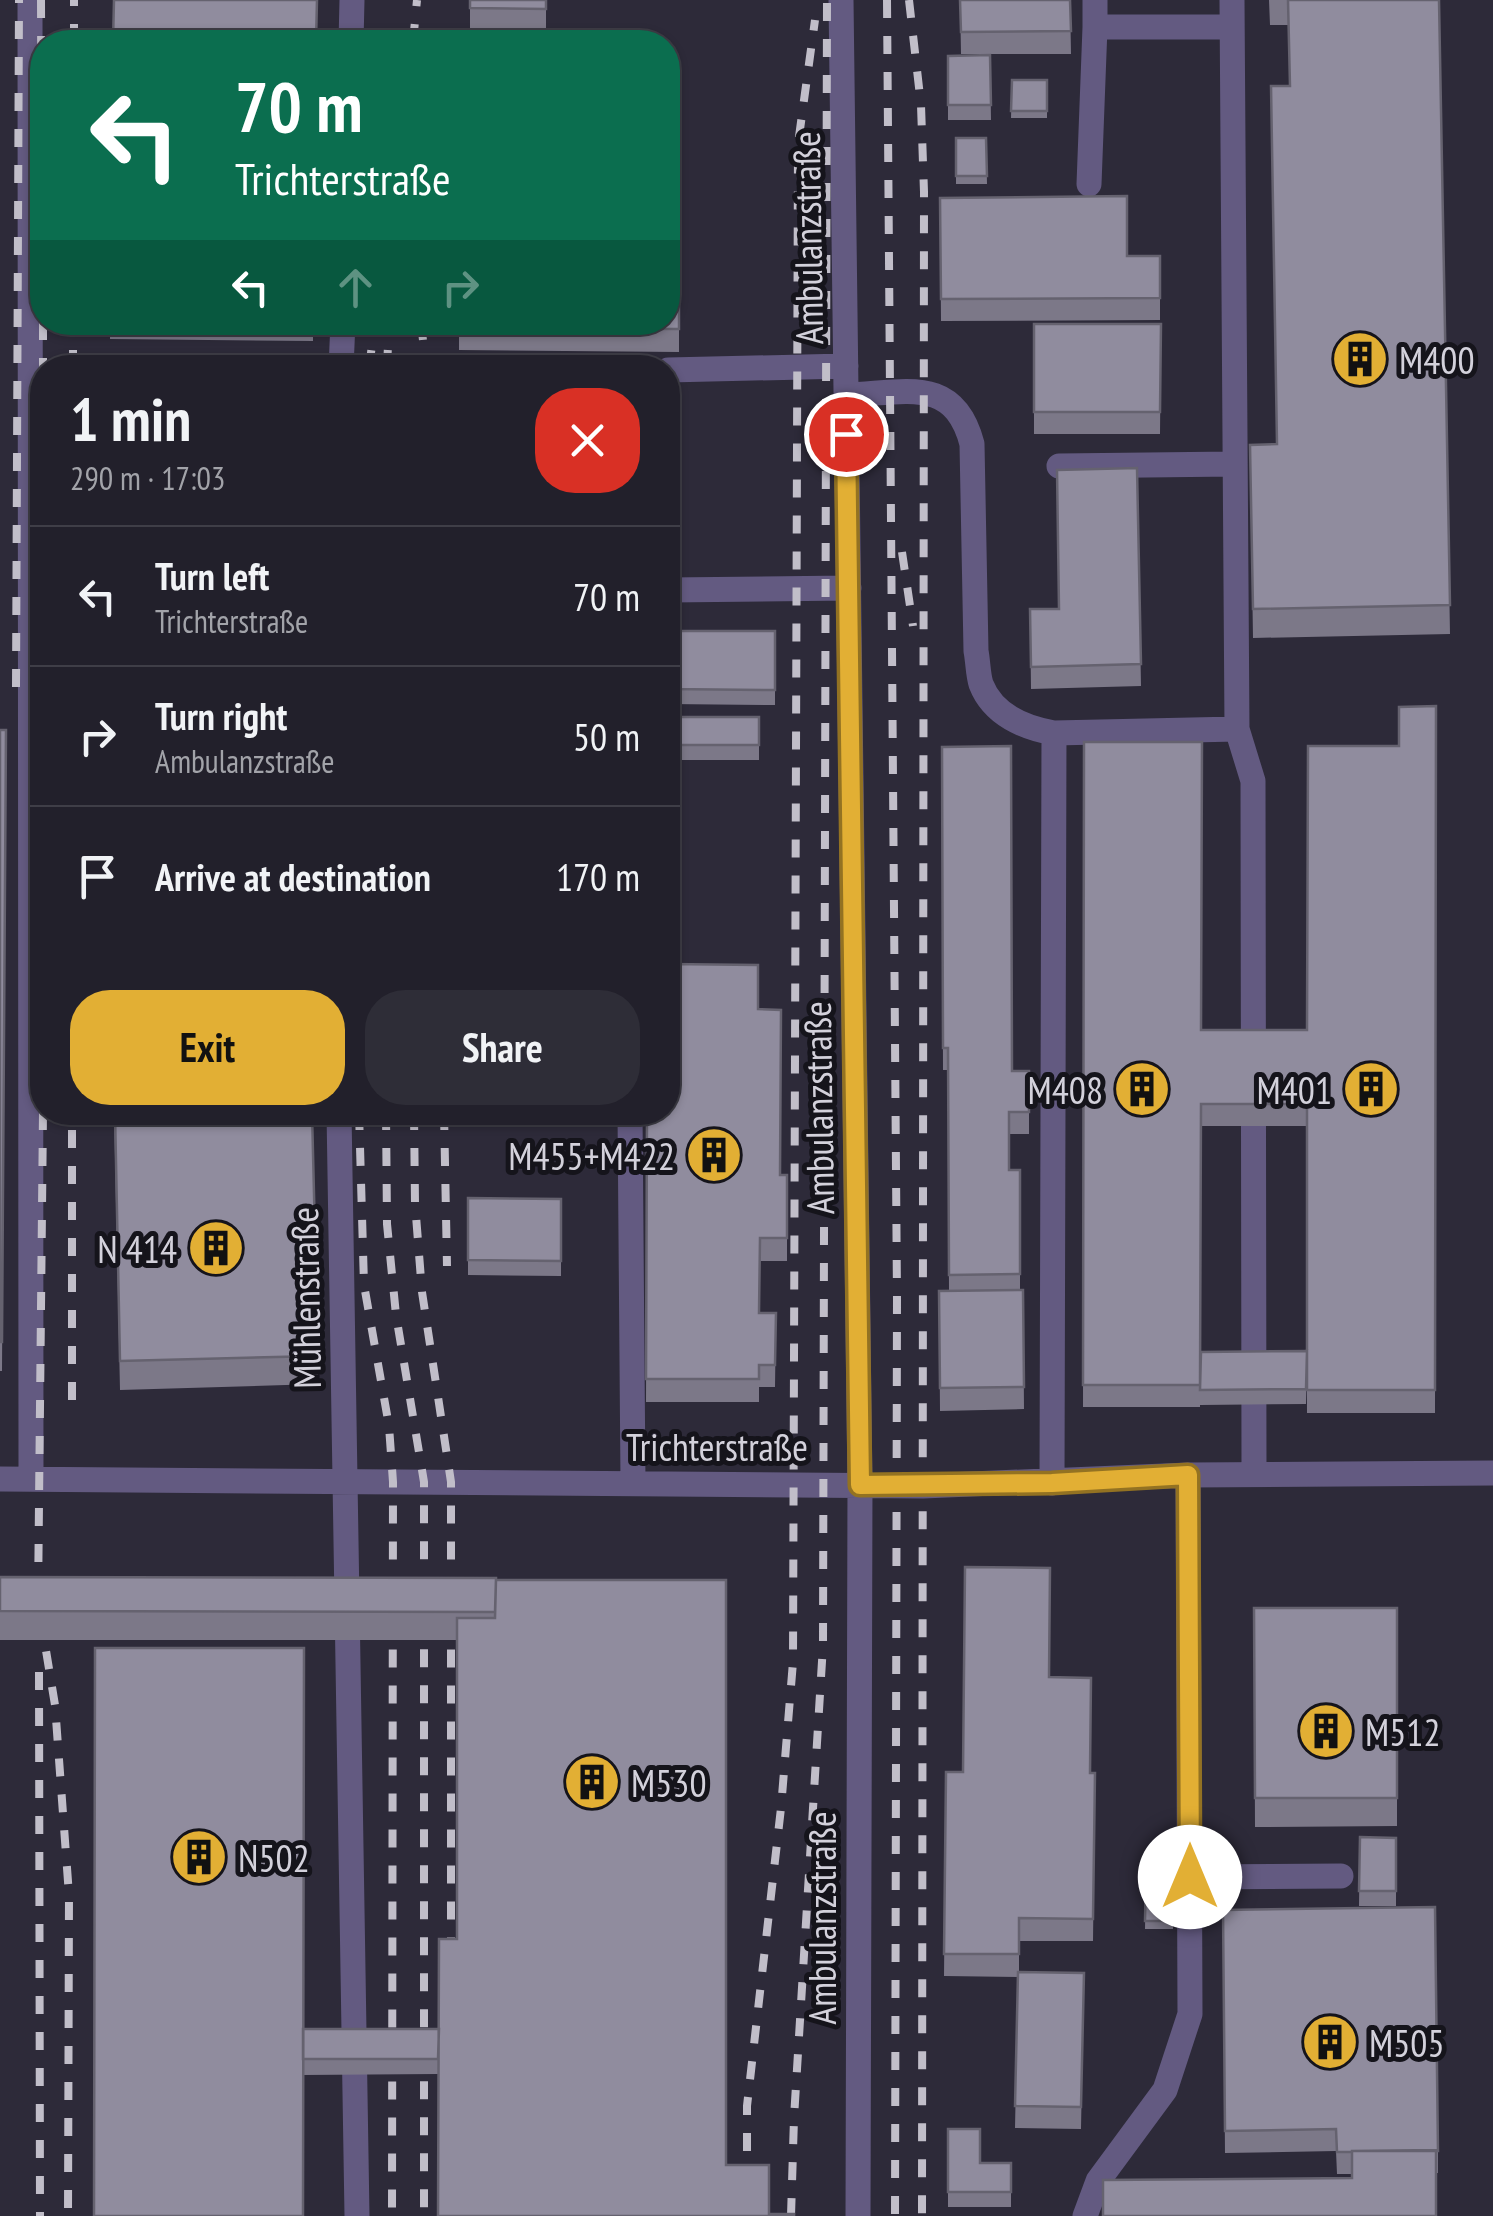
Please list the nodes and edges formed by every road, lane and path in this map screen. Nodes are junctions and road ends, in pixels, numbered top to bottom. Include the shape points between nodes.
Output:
1 (30, 0) edge
2 (352, 0) edge
3 (841, 0) edge
4 (1095, 0) edge
5 (1232, 0) edge
6 (1095, 27) junction
7 (1232, 27) junction
8 (30, 30) edge
9 (351, 30) edge
10 (1089, 184) dead end
11 (846, 366) junction
12 (680, 370) edge
13 (846, 395) junction
14 (1234, 464) junction
15 (1059, 466) edge
16 (849, 588) junction
17 (680, 590) edge
18 (1237, 729) junction
19 (1054, 733) junction
20 (31, 1125) edge
21 (339, 1125) edge
22 (630, 1125) edge
23 (1254, 1474) junction
24 (1493, 1474) edge
25 (1188, 1475) junction
26 (31, 1479) junction
27 (0, 1480) edge
28 (346, 1482) junction
29 (633, 1483) junction
30 (1052, 1483) junction
31 (860, 1485) junction
32 (1341, 1876) dead end
33 (1190, 1877) junction
34 (357, 2216) edge
35 (858, 2216) edge
36 (1085, 2216) edge

1 - 8 street
2 - 9 street
3 - 11 street, Ambulanzstraße
4 - 6 street
5 - 7 street
6 - 7 street
6 - 10 street
7 - 14 street
11 - 12 street
11 - 13 street, Ambulanzstraße
13 - 16 street, Ambulanzstraße
13 - 19 street via 924,393 947,399 966,419 981,684 997,708 1027,728
14 - 15 street
14 - 18 street
16 - 17 street
16 - 31 street, Ambulanzstraße
18 - 19 street
18 - 23 street via 1253,782
19 - 30 street
20 - 26 street
21 - 28 street, Mühlenstraße
22 - 29 street
23 - 24 street, Trichterstraße
23 - 25 street, Trichterstraße
25 - 30 street, Trichterstraße
25 - 33 street
26 - 27 street, Trichterstraße
26 - 28 street, Trichterstraße
28 - 29 street, Trichterstraße
28 - 34 street, Mühlenstraße
29 - 31 street, Trichterstraße
30 - 31 street, Trichterstraße
31 - 35 street, Ambulanzstraße
32 - 33 street
33 - 36 street via 1190,2014 1165,2090 1098,2181

